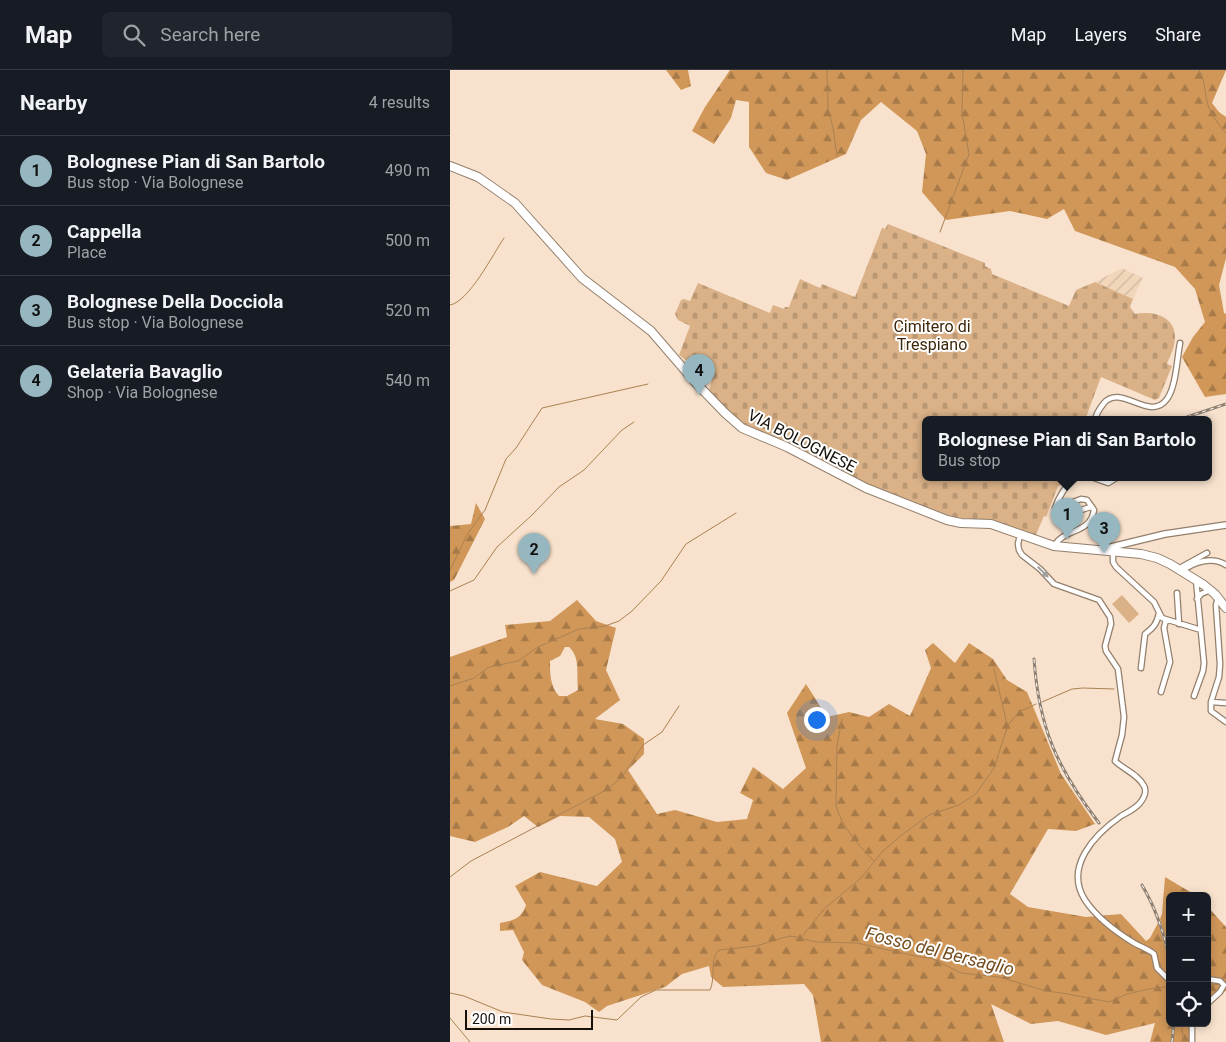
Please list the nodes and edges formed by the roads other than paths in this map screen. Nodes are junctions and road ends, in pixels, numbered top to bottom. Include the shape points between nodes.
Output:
1 (450, 166) edge
2 (1180, 343) dead end
3 (1097, 416) edge
4 (1070, 481) edge
5 (1092, 507) junction
6 (1071, 515) junction
7 (1226, 525) edge
8 (1020, 535) junction
9 (1054, 546) junction
10 (1101, 550) junction
11 (1113, 551) junction
12 (1207, 553) dead end
13 (1226, 565) edge
14 (1180, 570) junction
15 (1195, 579) junction
16 (1210, 590) junction
17 (1177, 593) dead end
18 (1218, 598) junction
19 (1197, 599) junction
20 (1226, 608) edge
21 (1159, 613) junction
22 (1166, 620) junction
23 (1179, 624) junction
24 (1200, 630) junction
25 (1140, 668) dead end
26 (1161, 692) dead end
27 (1194, 696) dead end
28 (1211, 702) junction
29 (1226, 703) edge
30 (1226, 722) edge
31 (1166, 978) edge
32 (1211, 980) edge
33 (1211, 1000) edge
34 (1192, 1027) edge
35 (1192, 1042) edge

1 - 8 main road, VIA BOLOGNESE via 478,177 515,203 582,278 650,331 742,428 787,447 858,485 932,515 962,523 991,524
2 - 3 street via 1172,391 1165,402 1148,407 1111,397
4 - 6 street via 1055,508 1057,514
5 - 6 street
5 - 6 street via 1087,500 1078,499 1068,510
5 - 9 street via 1090,522 1064,536
7 - 10 street via 1165,534
8 - 9 main road, VIA BOLOGNESE
8 -> 31 street via 1019,550 1054,584 1099,600 1110,617 1105,646 1118,669 1124,717 1115,761 1140,780 1145,787 1145,795 1140,803 1093,842 1079,866 1077,880 1085,900 1103,921 1150,950 1159,972
9 - 10 main road, VIA BOLOGNESE
10 - 11 main road, VIA BOLOGNESE
11 - 14 main road, VIA BOLOGNESE via 1157,558
11 - 21 street via 1116,568 1154,602
12 - 14 street
13 - 14 street via 1208,561
14 - 15 main road, VIA BOLOGNESE
15 - 16 main road, VIA BOLOGNESE
15 - 19 street
16 - 18 main road, VIA BOLOGNESE
16 - 19 street
17 - 23 street
18 - 20 main road, VIA BOLOGNESE
18 - 28 street via 1220,664
19 - 24 street
21 - 22 street
21 - 25 street via 1152,629 1145,634
22 - 23 street
22 - 26 street via 1164,628 1170,662
23 - 24 street
24 - 27 street via 1204,663
28 - 29 street
28 - 30 street via 1212,711
32 - 33 street via 1224,983
34 - 35 street

